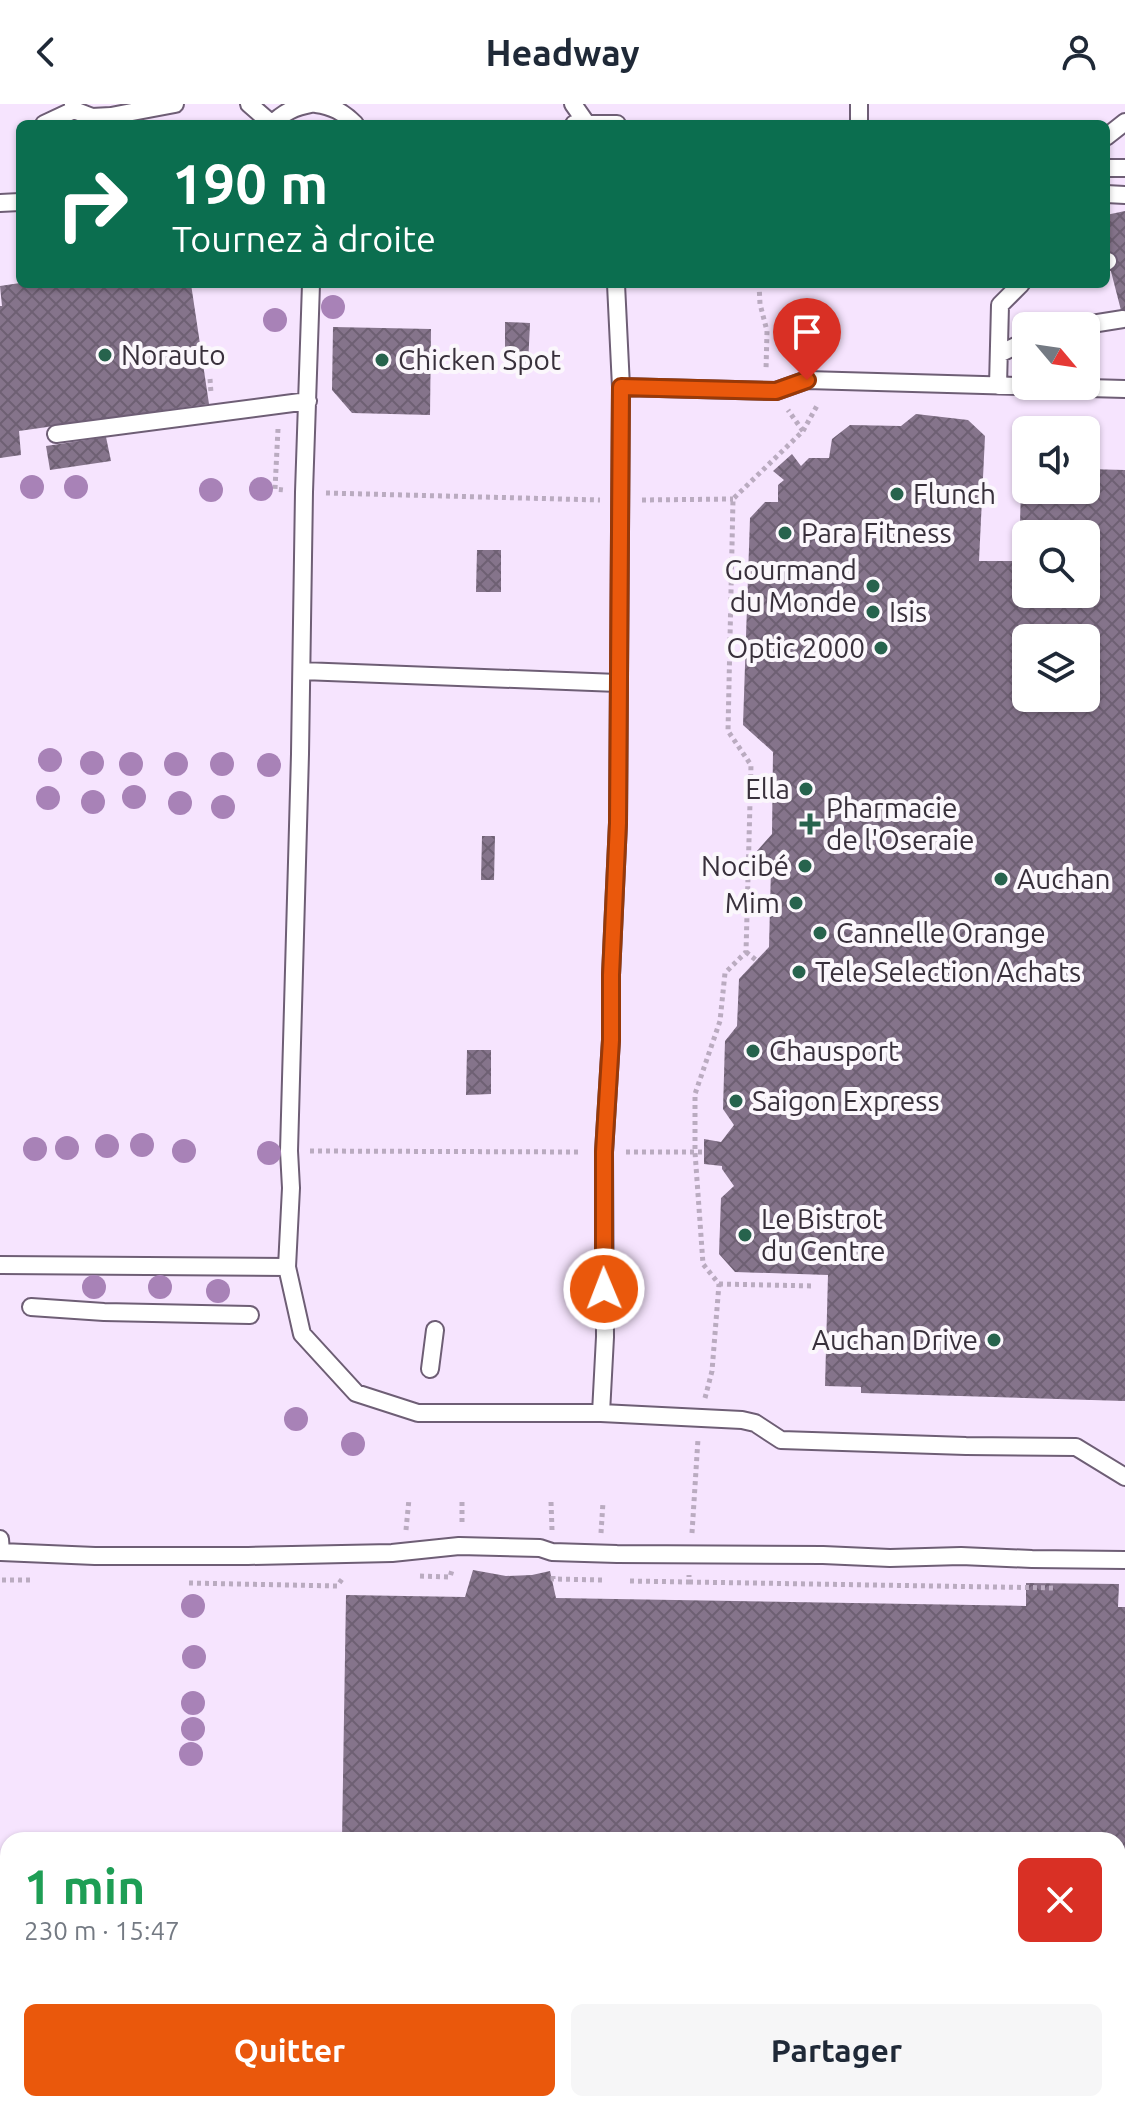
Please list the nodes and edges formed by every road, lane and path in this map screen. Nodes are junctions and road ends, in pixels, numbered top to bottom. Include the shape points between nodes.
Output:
1 (175, 104) edge
2 (249, 104) edge
3 (314, 104) edge
4 (74, 107) edge
5 (348, 113) edge
6 (51, 120) edge
7 (267, 120) edge
8 (276, 120) edge
9 (1125, 122) edge
10 (1110, 135) edge
11 (311, 288) edge
12 (616, 288) edge
13 (759, 288) edge
14 (1017, 288) edge
15 (1123, 319) edge
16 (1100, 323) edge
17 (1012, 348) edge
18 (999, 354) junction
19 (210, 379) dead end
20 (998, 386) junction
21 (621, 387) junction
22 (1125, 389) edge
23 (776, 391) junction
24 (308, 401) junction
25 (218, 413) junction
26 (279, 421) dead end
27 (56, 434) dead end
28 (304, 492) junction
29 (733, 499) junction
30 (620, 500) junction
31 (302, 671) junction
32 (618, 683) junction
33 (746, 952) junction
34 (756, 960) dead end
35 (289, 1151) junction
36 (604, 1152) junction
37 (695, 1152) junction
38 (703, 1152) dead end
39 (0, 1265) edge
40 (287, 1267) junction
41 (719, 1284) junction
42 (813, 1286) dead end
43 (31, 1307) dead end
44 (250, 1315) dead end
45 (435, 1330) dead end
46 (430, 1369) dead end
47 (601, 1413) junction
48 (699, 1418) junction
49 (1125, 1477) edge
50 (551, 1502) dead end
51 (0, 1539) edge
52 (552, 1552) junction
53 (690, 1555) junction
54 (1125, 1560) edge
55 (689, 1582) junction
56 (1056, 1588) dead end

1 - 4 lane via 92,117
2 - 7 lane
3 - 5 lane
3 - 8 lane via 298,106
4 - 6 lane
9 - 10 lane
11 - 24 lane
12 - 21 lane
13 - 23 path via 767,331 766,371
14 - 18 lane via 1000,305
15 - 16 lane
17 - 18 lane
18 - 20 lane
19 - 25 path
20 - 22 lane
20 - 23 lane via 807,380
21 - 23 lane
21 - 30 lane
23 - 29 path via 803,431
24 - 25 lane
24 - 28 lane
25 - 27 lane
26 - 28 path via 275,489
28 - 30 path
28 - 31 lane
29 - 30 path
29 - 33 path via 728,731 751,765
30 - 32 lane
31 - 32 lane
31 - 35 lane
32 - 36 lane via 618,823
33 - 34 path
33 - 37 path via 725,973 720,1021 695,1094
35 - 36 path
35 - 40 lane
36 - 37 path
36 - 47 lane
37 - 38 path
37 - 41 path via 703,1264
39 - 40 lane
40 - 47 lane via 302,1334 356,1393 418,1413
41 - 42 path
41 - 48 path via 712,1371
43 - 44 lane
45 - 46 lane
47 - 48 lane
48 - 49 lane via 755,1423 781,1440 1076,1447
48 - 53 path
50 - 52 path
51 - 52 lane via 1,1552 95,1556 377,1553 459,1546
52 - 53 lane
52 - 55 path via 553,1579
53 - 54 lane
53 - 55 path
55 - 56 path

